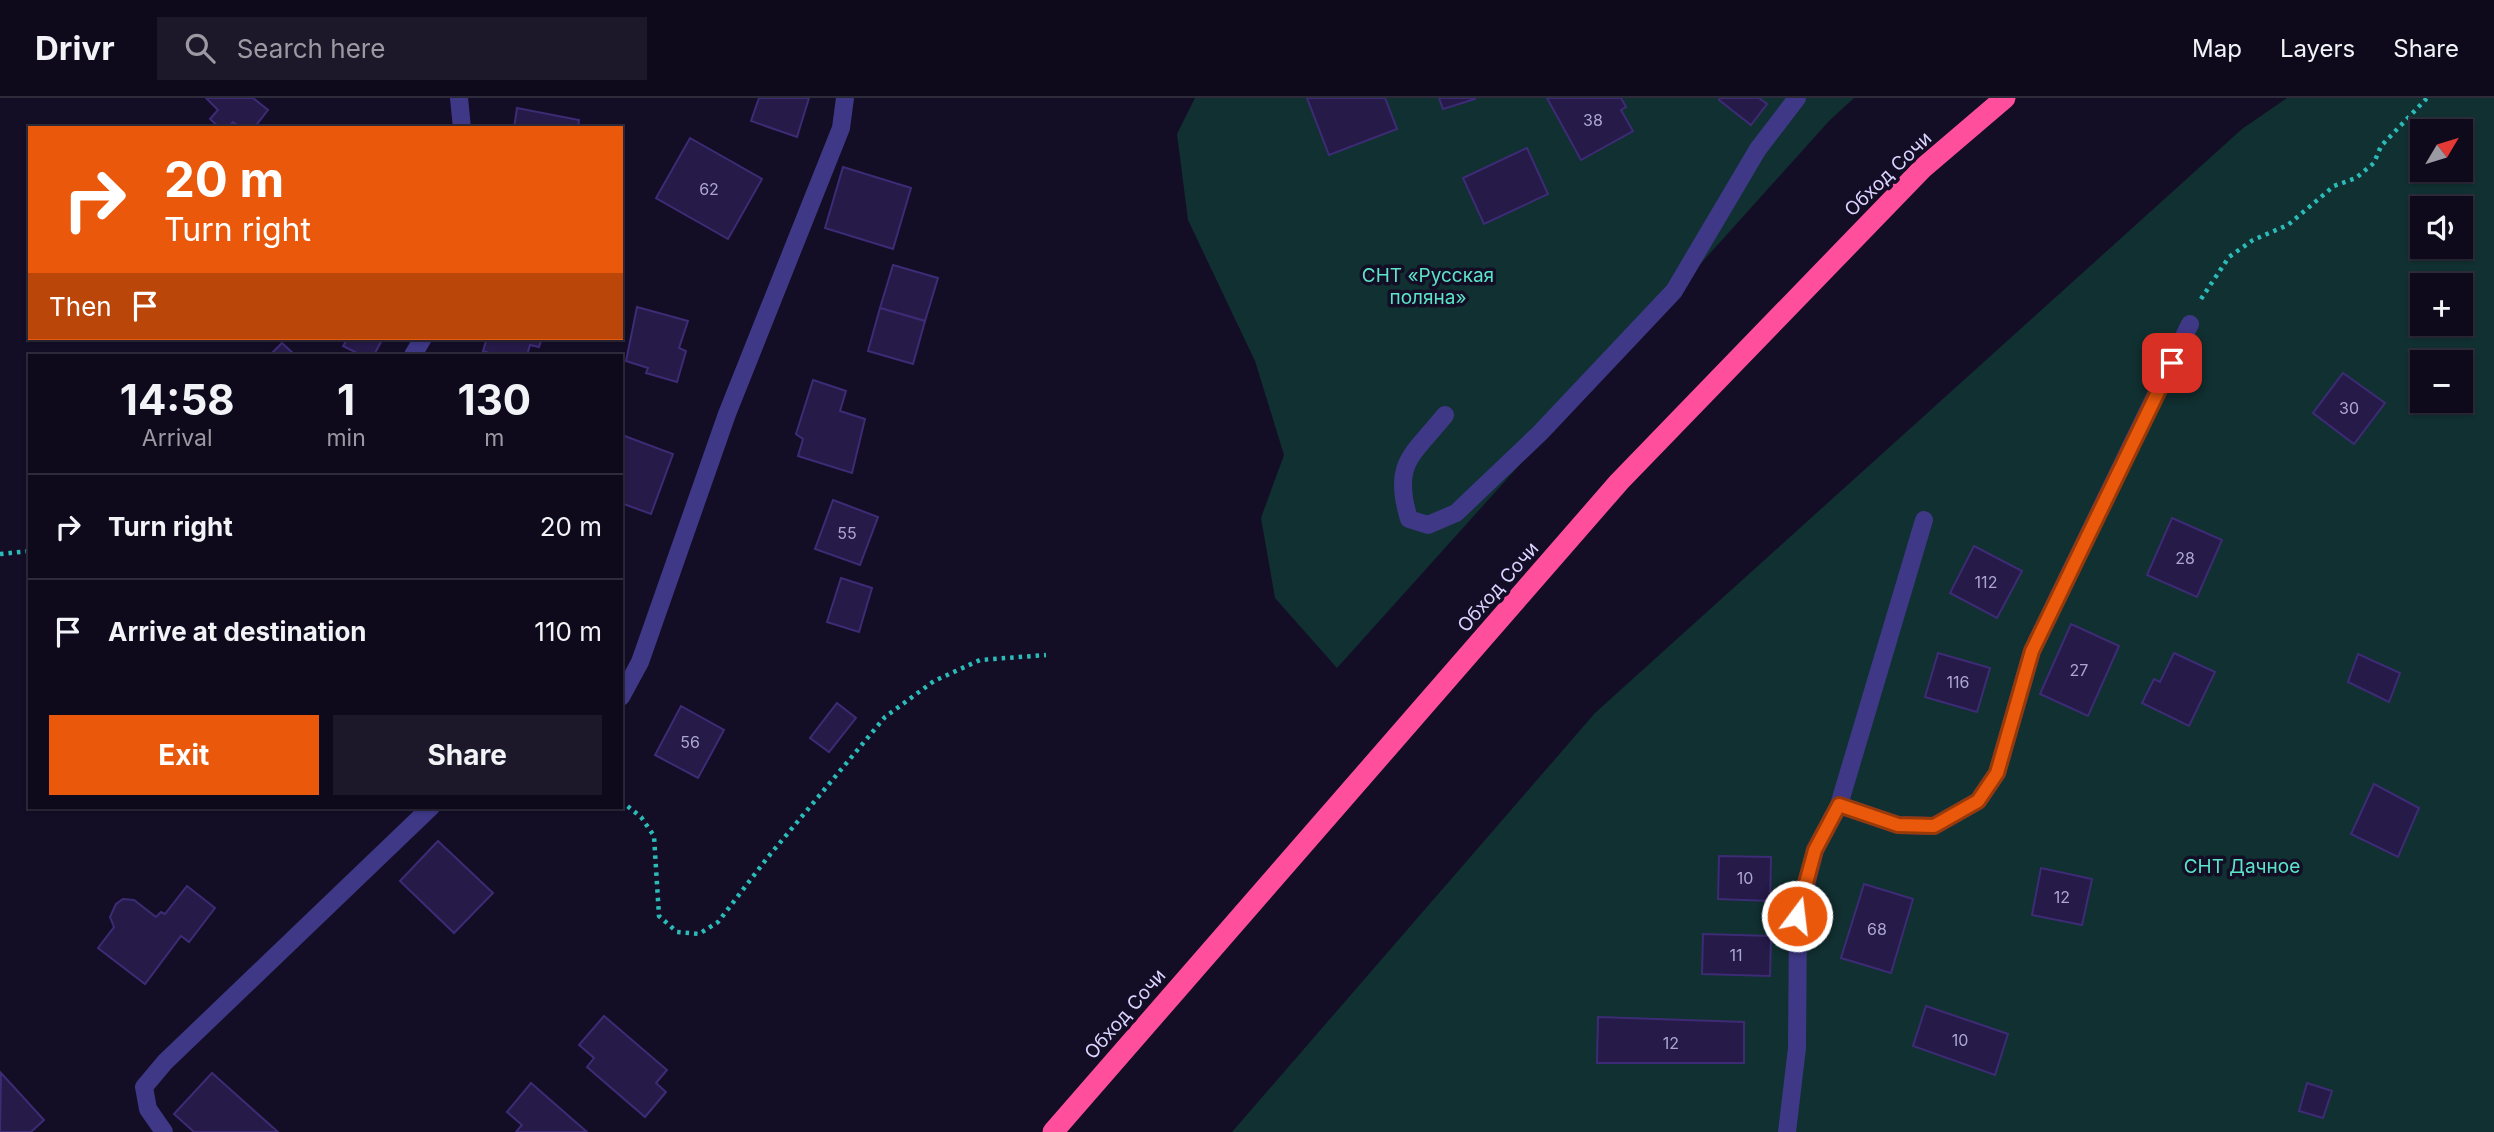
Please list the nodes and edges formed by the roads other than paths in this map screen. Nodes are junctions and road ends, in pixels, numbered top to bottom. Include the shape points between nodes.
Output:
1 (459, 98) edge
2 (845, 98) edge
3 (1797, 98) edge
4 (2005, 98) edge
5 (462, 126) edge
6 (2190, 324) road end
7 (1445, 415) dead end
8 (1924, 520) dead end
9 (623, 692) edge
10 (1839, 805) junction
11 (429, 809) edge
12 (164, 1132) edge
13 (1053, 1132) edge
14 (1787, 1132) edge

1 - 5 street
2 - 9 street via 841,128 727,414 640,662
3 - 7 street via 1758,149 1674,291 1540,433 1456,513 1428,525 1409,519 1403,500 1403,467
4 - 13 highway, Обход Сочи via 1923,167 1619,482
6 - 10 street via 2032,651 1997,773 1978,801 1934,826 1898,825
8 - 10 street
10 - 14 street via 1815,850 1797,916 1797,1048
11 - 12 street via 144,1087 148,1109

